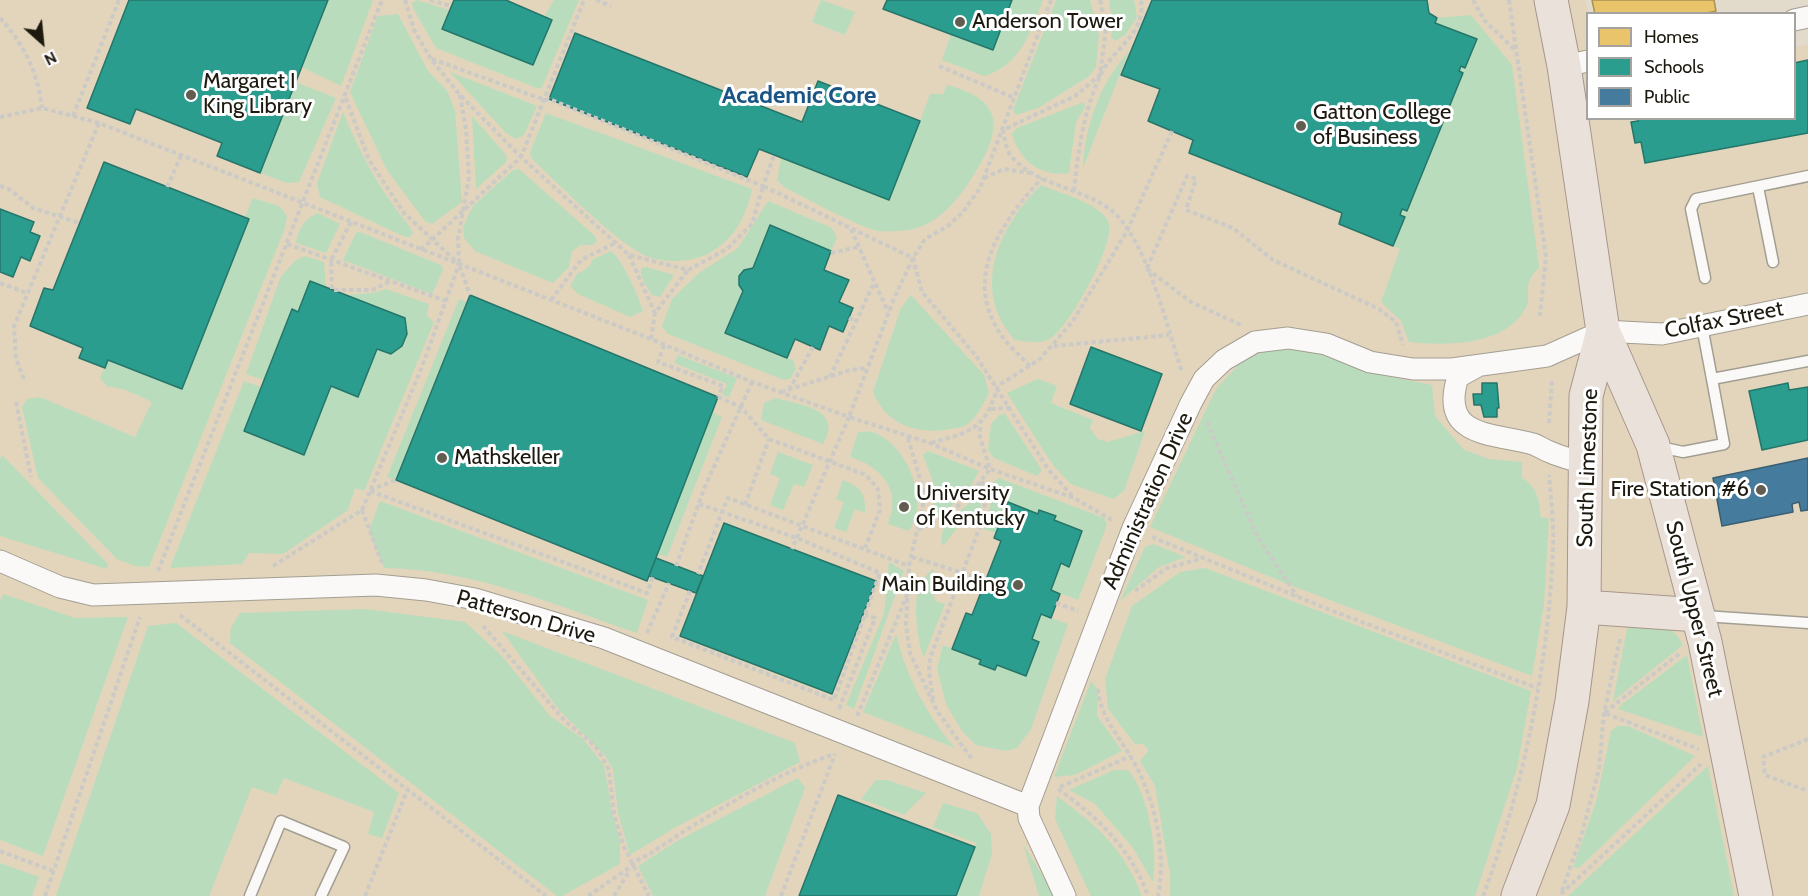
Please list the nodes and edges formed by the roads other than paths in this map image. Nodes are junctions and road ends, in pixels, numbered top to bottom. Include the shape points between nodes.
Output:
1 (1551, 0) edge
2 (1576, 63) edge
3 (1808, 176) edge
4 (1758, 186) junction
5 (1773, 262) dead end
6 (1705, 278) dead end
7 (1808, 304) edge
8 (1702, 326) junction
9 (1603, 331) junction
10 (1808, 361) edge
11 (1478, 366) junction
12 (1712, 379) junction
13 (1653, 446) junction
14 (1586, 464) junction
15 (0, 561) edge
16 (1584, 607) junction
17 (1698, 615) junction
18 (1808, 623) edge
19 (1028, 806) junction
20 (250, 896) edge
21 (321, 896) edge
22 (1065, 896) edge
23 (1518, 896) edge
24 (1756, 896) edge

1 - 2 main road, South Limestone
2 - 9 main road, South Limestone
3 - 4 lane
4 - 5 lane
4 - 6 lane via 1696,199 1692,204
7 - 8 street, Colfax Street
8 - 9 street, Colfax Street via 1662,334
8 - 12 lane
9 - 11 street, Administration Drive via 1547,356
9 - 13 main road, South Upper Street
9 - 14 main road, South Limestone via 1586,396
10 - 12 lane
11 - 14 street via 1458,377 1454,390 1461,419 1492,438 1534,444
11 - 19 street, Administration Drive via 1413,369 1370,362 1326,344 1288,338 1255,342 1224,360 1204,380 1191,403 1133,528
12 - 13 lane via 1724,444 1683,452
13 - 17 main road, South Upper Street
14 - 16 main road, South Limestone
15 - 19 street, Patterson Drive via 60,587 93,595 376,585 474,599 604,638
16 - 17 main road
16 - 23 main road, South Limestone via 1553,805
17 - 18 lane
17 - 24 main road, South Upper Street
19 - 22 street via 1029,818
20 - 21 lane via 281,821 344,847

